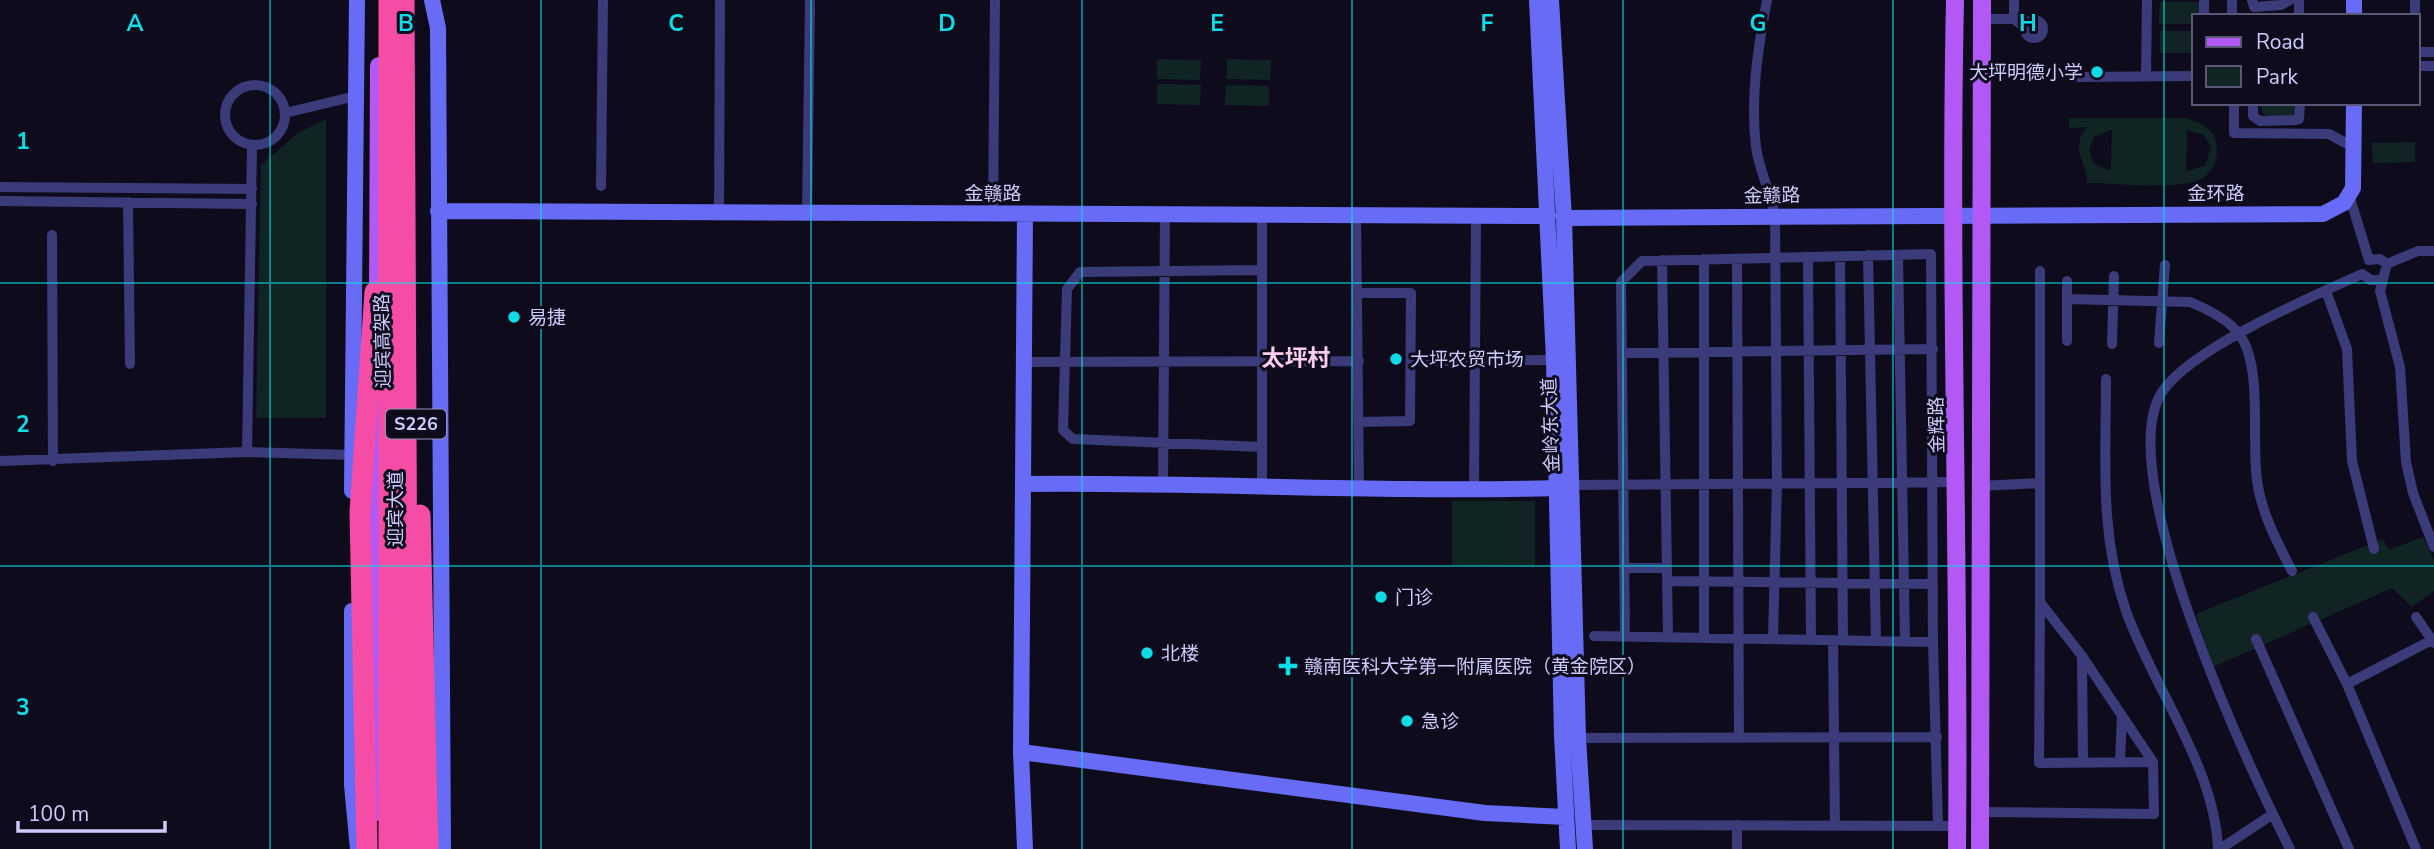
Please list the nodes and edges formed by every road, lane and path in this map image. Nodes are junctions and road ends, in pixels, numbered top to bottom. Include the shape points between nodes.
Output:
1 (357, 0) edge
2 (379, 0) edge
3 (389, 0) edge
4 (404, 0) edge
5 (414, 0) edge
6 (432, 0) edge
7 (603, 0) edge
8 (720, 0) edge
9 (810, 0) edge
10 (995, 0) edge
11 (1536, 0) edge
12 (1550, 0) edge
13 (1767, 0) edge
14 (1955, 0) edge
15 (1982, 0) edge
16 (2014, 0) edge
17 (2147, 0) edge
18 (2290, 0) edge
19 (2253, 8) edge
20 (1981, 19) junction
21 (2014, 19) junction
22 (388, 28) junction
23 (2025, 28) dead end
24 (2146, 76) junction
25 (2192, 76) edge
26 (2078, 77) dead end
27 (356, 96) junction
28 (2234, 105) edge
29 (2253, 105) edge
30 (2300, 105) edge
31 (2354, 105) edge
32 (285, 113) junction
33 (252, 146) junction
34 (2353, 147) junction
35 (0, 187) edge
36 (601, 187) dead end
37 (252, 188) junction
38 (2350, 198) junction
39 (0, 201) edge
40 (128, 202) junction
41 (252, 204) junction
42 (438, 211) junction
43 (719, 212) junction
44 (807, 213) junction
45 (993, 214) junction
46 (1025, 214) junction
47 (1165, 214) junction
48 (1953, 214) junction
49 (1981, 214) junction
50 (403, 215) junction
51 (1262, 215) junction
52 (1356, 215) junction
53 (1476, 216) junction
54 (1775, 216) junction
55 (1556, 217) junction
56 (52, 235) dead end
57 (2434, 251) edge
58 (1868, 255) junction
59 (1898, 255) junction
60 (1840, 256) junction
61 (1808, 257) junction
62 (1775, 258) junction
63 (1704, 259) junction
64 (1737, 259) junction
65 (1662, 260) junction
66 (2370, 260) junction
67 (2387, 264) junction
68 (2165, 265) dead end
69 (1262, 270) junction
70 (2040, 271) dead end
71 (1164, 272) junction
72 (2362, 274) junction
73 (2114, 276) dead end
74 (2383, 280) junction
75 (2067, 281) dead end
76 (2326, 291) junction
77 (1359, 293) junction
78 (2067, 299) junction
79 (2113, 300) junction
80 (2162, 300) junction
81 (2239, 335) junction
82 (2067, 341) dead end
83 (2159, 343) dead end
84 (2112, 344) dead end
85 (1900, 349) junction
86 (1933, 349) junction
87 (1840, 350) junction
88 (1870, 350) junction
89 (1809, 351) junction
90 (1664, 352) junction
91 (1704, 352) junction
92 (1737, 352) junction
93 (1775, 352) junction
94 (1622, 353) junction
95 (1554, 360) junction
96 (1164, 361) junction
97 (1262, 361) junction
98 (1359, 361) junction
99 (1412, 361) junction
100 (1475, 361) junction
101 (1024, 362) junction
102 (1067, 362) junction
103 (130, 364) dead end
104 (2106, 379) dead end
105 (1359, 422) junction
106 (1163, 444) junction
107 (1262, 447) junction
108 (247, 453) junction
109 (352, 455) junction
110 (0, 461) edge
111 (53, 461) junction
112 (1933, 480) junction
113 (1810, 481) junction
114 (1842, 481) junction
115 (1872, 481) junction
116 (1902, 481) junction
117 (1665, 482) junction
118 (1704, 482) junction
119 (1737, 482) junction
120 (1777, 482) junction
121 (1958, 482) junction
122 (1163, 483) junction
123 (1623, 483) junction
124 (2040, 483) junction
125 (1025, 484) junction
126 (1262, 485) junction
127 (1573, 485) junction
128 (1980, 486) junction
129 (1359, 488) junction
130 (1556, 488) junction
131 (1474, 490) junction
132 (2434, 547) edge
133 (2374, 549) dead end
134 (1624, 568) junction
135 (1667, 568) junction
136 (2292, 570) dead end
137 (1667, 581) junction
138 (1704, 582) junction
139 (1737, 582) junction
140 (1776, 582) junction
141 (1811, 583) junction
142 (1843, 583) junction
143 (1875, 583) junction
144 (1904, 584) junction
145 (1933, 584) junction
146 (2040, 602) junction
147 (2314, 617) dead end
148 (2416, 617) dead end
149 (1594, 636) dead end
150 (1625, 636) junction
151 (1668, 637) junction
152 (1704, 638) junction
153 (1737, 639) junction
154 (1773, 639) junction
155 (2256, 639) dead end
156 (1811, 640) junction
157 (1838, 640) junction
158 (1876, 641) junction
159 (1905, 641) junction
160 (2433, 641) edge
161 (1933, 642) junction
162 (2082, 656) junction
163 (2347, 684) junction
164 (2122, 715) junction
165 (1833, 737) junction
166 (1937, 737) junction
167 (1578, 738) junction
168 (1739, 738) junction
169 (1021, 752) junction
170 (2083, 762) junction
171 (2120, 762) junction
172 (2153, 762) junction
173 (1980, 812) junction
174 (2273, 814) junction
175 (1565, 817) junction
176 (1583, 825) junction
177 (1737, 825) junction
178 (1835, 825) junction
179 (1938, 825) junction
180 (1957, 826) junction
181 (358, 849) edge
182 (367, 849) edge
183 (376, 849) edge
184 (389, 849) edge
185 (408, 849) edge
186 (417, 849) edge
187 (428, 849) edge
188 (443, 849) edge
189 (1025, 849) edge
190 (1568, 849) edge
191 (1585, 849) edge
192 (1737, 849) edge
193 (1957, 849) edge
194 (1980, 849) edge
195 (2219, 849) edge
196 (2290, 849) edge
197 (2349, 849) edge
198 (2416, 849) edge

1 - 27 street
2 - 183 main road, 迎宾大道 / S226
3 - 22 highway, 迎宾高架路
4 - 50 highway, 迎宾高架路
5 - 186 main road, 迎宾大道 / S226
6 - 42 street via 438,28
7 - 36 street
8 - 43 street
9 - 44 street
10 - 45 street
11 - 55 street, 金岭东大道
12 - 55 street, 金岭东大道
13 - 54 street via 1758,48 1754,116 1756,151
14 - 48 main road, 金辉路
15 - 20 main road
16 - 21 street
17 - 24 street
18 - 19 street
20 - 21 street
20 - 49 main road
21 - 23 street
22 - 182 highway via 382,215 360,512
22 - 184 highway, 迎宾高架路
24 - 25 street
24 - 26 street
27 - 32 street
27 - 109 street
28 - 34 street via 2234,133 2329,134
29 - 30 street via 2253,116 2260,121 2299,119
31 - 34 street
32 - 33 street via 280,133 263,145
32 - 33 street via 278,95 262,85 241,87 232,94 224,115 226,126 241,143
33 - 37 street
34 - 38 street
35 - 37 street
37 - 41 street
38 - 49 street, 金环路 via 2323,214
38 - 66 street
39 - 40 street
40 - 41 street
40 - 103 street
41 - 108 street
42 - 43 street, 金赣路
42 - 188 street
43 - 44 street, 金赣路
44 - 45 street, 金赣路
45 - 46 street, 金赣路
46 - 47 street, 金赣路
46 - 101 street
47 - 51 street, 金赣路
47 - 71 street
48 - 49 street, 金赣路
48 - 54 street, 金赣路
48 - 121 main road, 金辉路
49 - 128 main road
50 - 185 highway, 迎宾高架路
50 - 187 highway via 421,538
51 - 52 street, 金赣路
51 - 69 street
52 - 53 street, 金赣路
52 - 77 street
53 - 55 street, 金赣路
53 - 100 street
54 - 55 street, 金赣路
54 - 62 street
55 - 95 street, 金岭东大道
55 - 127 street, 金岭东大道
56 - 111 street
57 - 67 street via 2418,251
58 - 59 street
58 - 60 street
58 - 88 street
59 - 85 street
59 - 86 street via 1931,254
60 - 61 street
60 - 87 street
61 - 62 street
61 - 89 street
62 - 64 street
62 - 93 street
63 - 64 street
63 - 65 street
63 - 91 street
64 - 92 street
65 - 90 street
65 - 94 street via 1642,261 1620,282
66 - 67 street
66 - 72 street
67 - 74 street
68 - 80 street
69 - 71 street
69 - 97 street
70 - 124 street
71 - 96 street
71 - 102 street via 1080,272 1067,289
72 - 74 street
72 - 76 street
73 - 79 street
74 - 132 street via 2380,291 2400,367 2406,462
75 - 78 street
76 - 81 street
76 - 133 street via 2347,349 2352,461
77 - 98 street
77 - 99 street via 1410,293
78 - 79 street
78 - 82 street
79 - 80 street
79 - 84 street
80 - 81 street via 2190,302 2209,310
80 - 83 street
81 - 136 street via 2251,369 2257,481 2264,509
81 - 174 street via 2181,372 2162,392 2151,433 2153,462 2162,525 2197,639
85 - 86 street
85 - 88 street
85 - 116 street
86 - 112 street
87 - 88 street
87 - 89 street
87 - 114 street
88 - 115 street
89 - 93 street
89 - 113 street
90 - 91 street
90 - 94 street
90 - 117 street
91 - 92 street
91 - 118 street
92 - 93 street
92 - 119 street
93 - 120 street
94 - 123 street
95 - 100 street
95 - 130 street, 金岭东大道
96 - 97 street
96 - 102 street
96 - 106 street
97 - 98 street
97 - 107 street
98 - 105 street
99 - 100 street
99 - 105 street via 1410,421
100 - 131 street
101 - 102 street
101 - 125 street
102 - 106 street via 1063,430 1073,439
104 - 195 street via 2104,513 2112,565 2127,613 2208,794
105 - 129 street
106 - 107 street
106 - 122 street
107 - 126 street
108 - 109 street
108 - 111 street
109 - 181 street via 352,785
110 - 111 street
112 - 116 street
112 - 121 street
112 - 145 street
113 - 114 street
113 - 120 street
113 - 141 street
114 - 115 street
114 - 142 street
115 - 116 street
115 - 143 street
116 - 144 street
117 - 118 street
117 - 123 street
117 - 135 street
118 - 119 street
118 - 138 street
119 - 120 street
119 - 139 street
120 - 140 street
121 - 180 main road, 金辉路
122 - 125 street
122 - 126 street
123 - 127 street
123 - 134 street
124 - 128 street
124 - 146 street
125 - 169 street
126 - 129 street
127 - 167 street, 金岭东大道
128 - 173 main road
129 - 131 street
130 - 131 street
130 - 175 street, 金岭东大道
134 - 135 street
134 - 150 street
135 - 137 street
137 - 138 street
137 - 151 street
138 - 139 street
138 - 152 street
139 - 140 street
139 - 153 street
140 - 141 street
140 - 154 street
141 - 142 street
141 - 156 street
142 - 143 street
142 - 157 street
143 - 144 street
143 - 158 street
144 - 145 street
144 - 159 street
145 - 161 street
146 - 162 street
146 - 170 street via 2039,763
147 - 163 street
148 - 160 street
149 - 150 street
150 - 151 street
151 - 152 street
152 - 153 street
153 - 154 street
153 - 168 street
154 - 156 street
155 - 197 street
156 - 157 street
157 - 158 street
157 - 165 street
158 - 159 street
159 - 161 street
160 - 163 street
161 - 166 street
162 - 164 street
162 - 170 street
163 - 198 street
164 - 171 street
164 - 172 street
165 - 166 street
165 - 168 street
165 - 178 street
166 - 179 street
167 - 168 street
167 - 176 street, 金岭东大道
169 - 175 street via 1485,813
169 - 189 street
170 - 171 street
171 - 172 street
172 - 173 street via 2154,814
173 - 194 main road
174 - 195 street
174 - 196 street
175 - 190 street, 金岭东大道
176 - 177 street
176 - 191 street, 金岭东大道
177 - 178 street
177 - 192 street
178 - 179 street
179 - 180 street
180 - 193 main road, 金辉路

